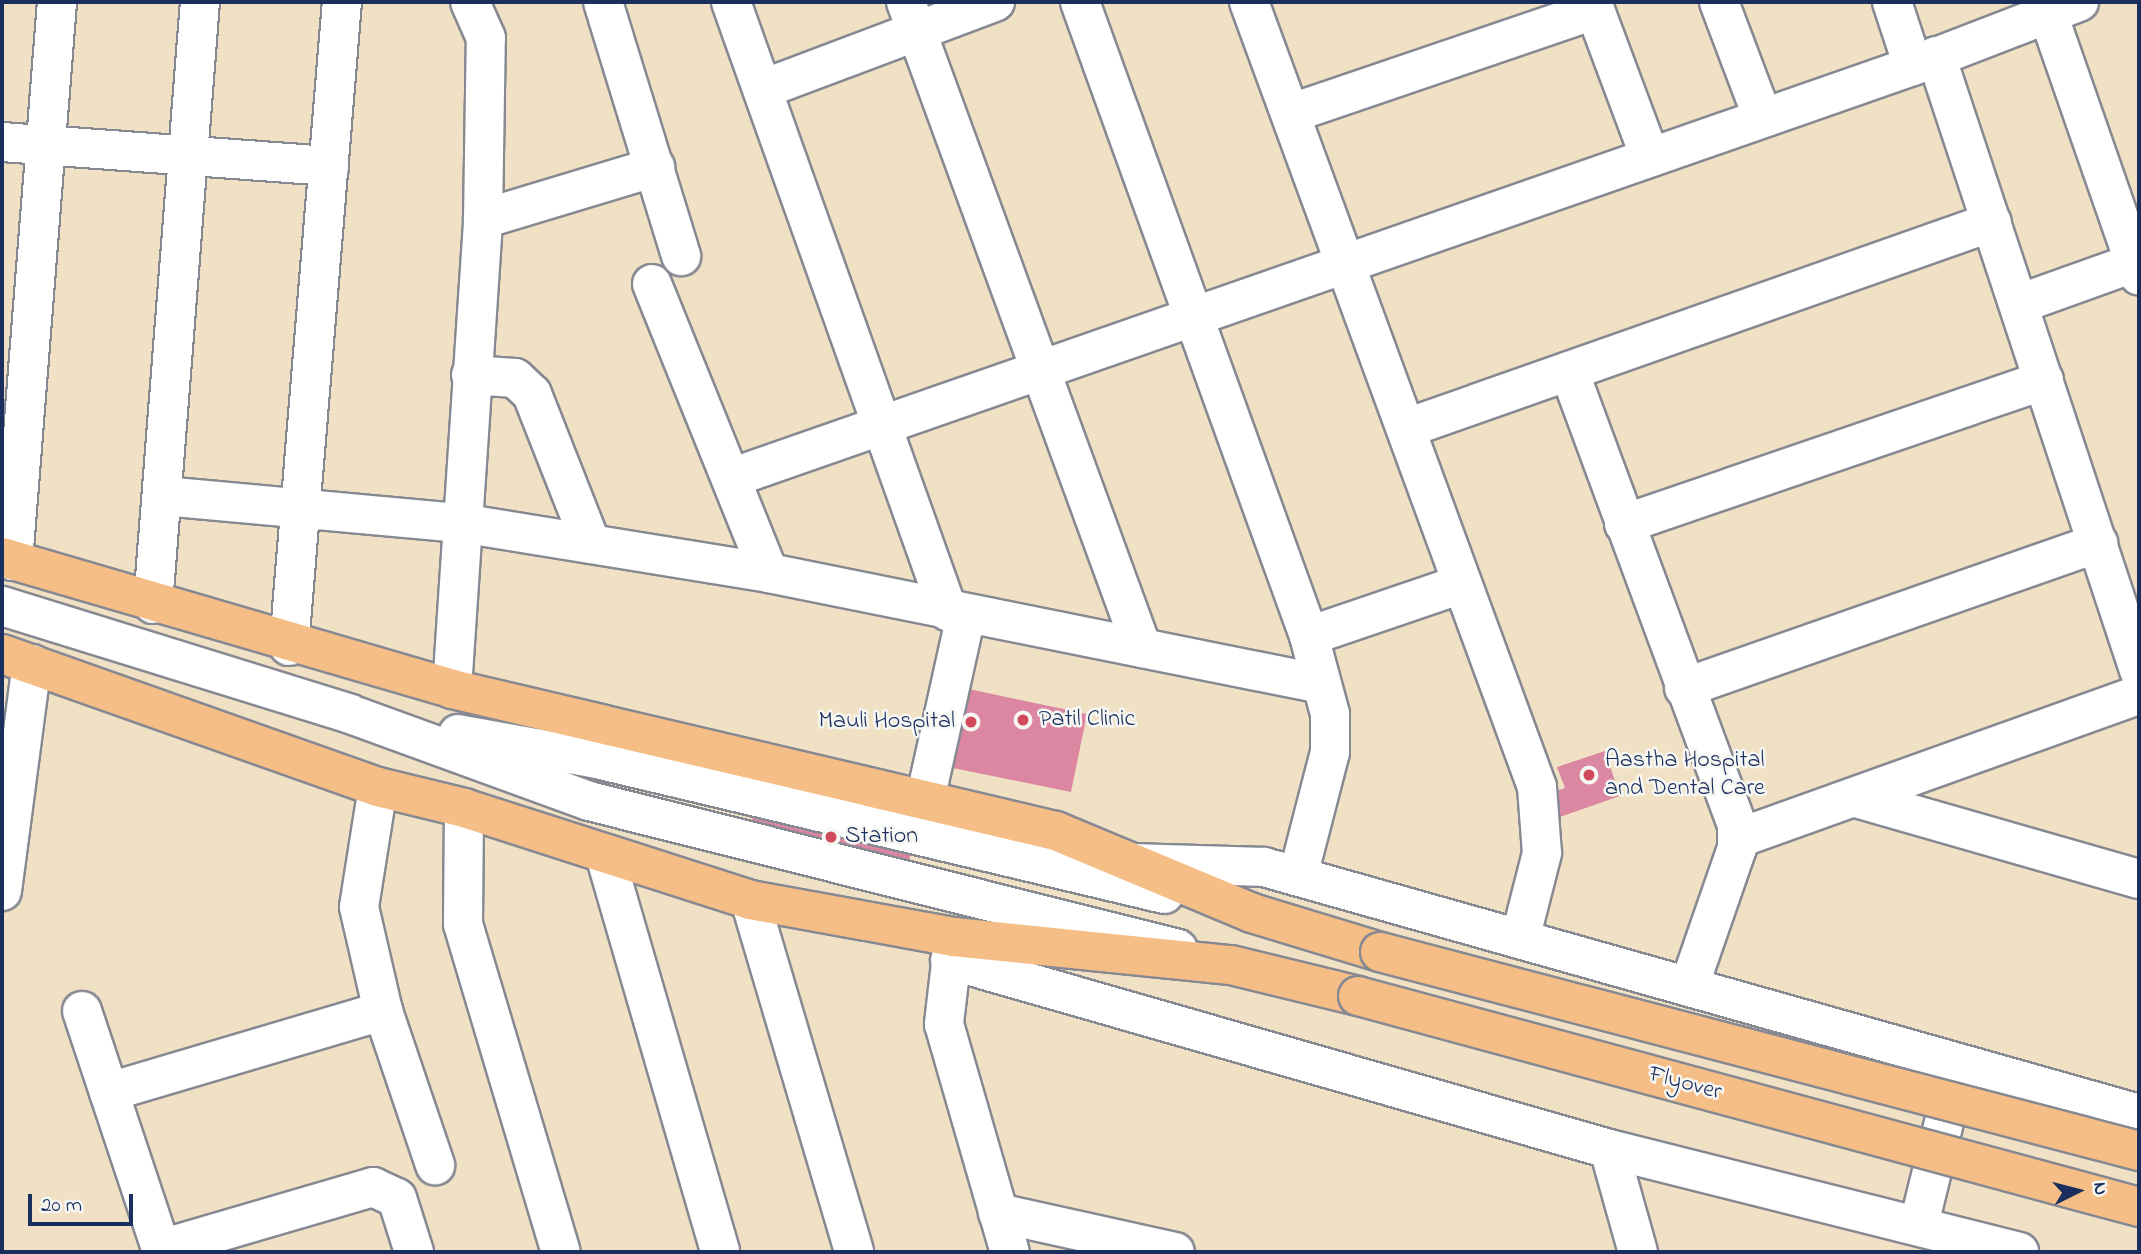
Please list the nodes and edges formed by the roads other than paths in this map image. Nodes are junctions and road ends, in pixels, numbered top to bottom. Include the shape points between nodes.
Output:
1 (57, 2) edge
2 (200, 2) edge
3 (342, 2) edge
4 (470, 2) edge
5 (603, 2) edge
6 (731, 2) edge
7 (995, 2) edge
8 (1080, 2) edge
9 (1249, 2) edge
10 (1719, 2) edge
11 (1892, 2) edge
12 (2067, 5) edge
13 (1593, 6) edge
14 (911, 16) edge
15 (1925, 61) junction
16 (763, 89) junction
17 (1292, 113) junction
18 (1762, 116) junction
19 (2, 142) edge
20 (46, 145) junction
21 (189, 155) junction
22 (1650, 157) junction
23 (329, 166) junction
24 (655, 167) junction
25 (483, 219) junction
26 (1992, 222) junction
27 (681, 256) dead end
28 (1348, 264) junction
29 (2138, 266) edge
30 (652, 284) dead end
31 (2019, 304) junction
32 (1192, 317) junction
33 (1041, 370) junction
34 (1569, 371) junction
35 (471, 375) junction
36 (2044, 380) junction
37 (880, 427) junction
38 (1407, 428) junction
39 (731, 478) junction
40 (163, 496) junction
41 (301, 506) junction
42 (461, 523) junction
43 (1624, 524) junction
44 (2098, 543) junction
45 (591, 544) junction
46 (8, 559) edge
47 (769, 573) junction
48 (1462, 584) junction
49 (153, 604) junction
50 (2, 606) edge
51 (957, 613) junction
52 (1309, 636) junction
53 (289, 646) junction
54 (1142, 648) junction
55 (17, 659) edge
56 (2139, 670) edge
57 (1321, 684) junction
58 (1684, 688) junction
59 (452, 689) junction
60 (2139, 695) edge
61 (349, 714) junction
62 (378, 787) junction
63 (1856, 798) junction
64 (925, 800) junction
65 (464, 808) junction
66 (1739, 838) junction
67 (605, 855) junction
68 (1131, 863) junction
69 (1298, 876) junction
70 (2139, 879) edge
71 (2, 891) edge
72 (750, 900) junction
73 (1252, 913) junction
74 (1520, 939) junction
75 (952, 949) junction
76 (1230, 965) junction
77 (1689, 987) junction
78 (82, 1011) dead end
79 (383, 1011) junction
80 (1959, 1063) junction
81 (109, 1092) junction
82 (2139, 1114) edge
83 (1609, 1150) junction
84 (2139, 1151) edge
85 (435, 1166) dead end
86 (2139, 1207) edge
87 (998, 1213) junction
88 (1919, 1224) junction
89 (161, 1251) edge
90 (414, 1252) edge
91 (561, 1252) edge
92 (720, 1252) edge
93 (854, 1252) edge
94 (1010, 1252) edge
95 (1175, 1252) edge
96 (1637, 1252) edge
97 (2020, 1252) edge

1 - 20 street
2 - 21 street
3 - 23 street
4 - 25 street via 486,38
5 - 24 street
6 - 16 street
7 - 14 street
8 - 32 street
9 - 17 street
10 - 18 street
11 - 15 street
12 - 15 street
12 - 29 street
13 - 17 street
13 - 22 street
14 - 16 street
14 - 33 street
15 - 18 street
15 - 26 street
16 - 37 street
17 - 28 street
18 - 22 street
19 - 20 street
20 - 21 street
20 - 46 street
21 - 23 street
21 - 40 street
22 - 28 street
23 - 41 street
24 - 25 street
24 - 27 street
25 - 35 street
26 - 31 street
26 - 34 street
28 - 32 street
28 - 38 street
29 - 31 street
30 - 39 street
31 - 36 street
32 - 33 street
32 - 52 street
33 - 37 street
33 - 54 street
34 - 38 street
34 - 43 street
35 - 42 street
35 - 45 street via 514,378 532,394
36 - 43 street
36 - 44 street
37 - 39 street
37 - 51 street
38 - 48 street
39 - 47 street
40 - 41 street
40 - 49 street
41 - 42 street
41 - 53 street
42 - 45 street
42 - 59 street
43 - 58 street
44 - 56 street
44 - 58 street
45 - 47 street
46 - 49 main road, Flyover
47 - 51 street
48 - 52 street
48 - 74 street via 1544,814 1542,853
49 - 53 main road, Flyover
50 - 61 street
51 - 54 street
51 - 64 street
52 - 57 street
53 - 59 main road, Flyover
54 - 57 street
55 - 62 main road, Flyover
55 - 71 street
57 - 69 street via 1330,752
58 - 66 street
59 - 64 main road, Flyover
60 - 63 street
61 - 73 street via 597,759
61 - 76 street via 589,800 1036,909
62 - 65 main road, Flyover
62 - 79 street via 359,907
63 - 66 street
63 - 70 street
64 - 68 main road, Flyover via 1056,831
65 - 67 main road, Flyover
65 - 91 street via 463,924
66 - 77 street
67 - 72 main road, Flyover
67 - 92 street
68 - 69 street via 1264,867
68 - 73 main road, Flyover
69 - 74 street
72 - 75 main road, Flyover
72 - 93 street
73 - 84 main road, Flyover, bridge via 1380,951
74 - 77 street
75 - 76 main road, Flyover
75 - 83 street
75 - 87 street via 944,1024
76 - 86 main road, Flyover, bridge
77 - 80 street
78 - 81 street
79 - 81 street
79 - 85 street
80 - 82 street
80 - 88 street
81 - 89 street
83 - 88 street
83 - 96 street
87 - 94 street
87 - 95 street
88 - 97 street
89 - 90 street via 373,1187 397,1198

